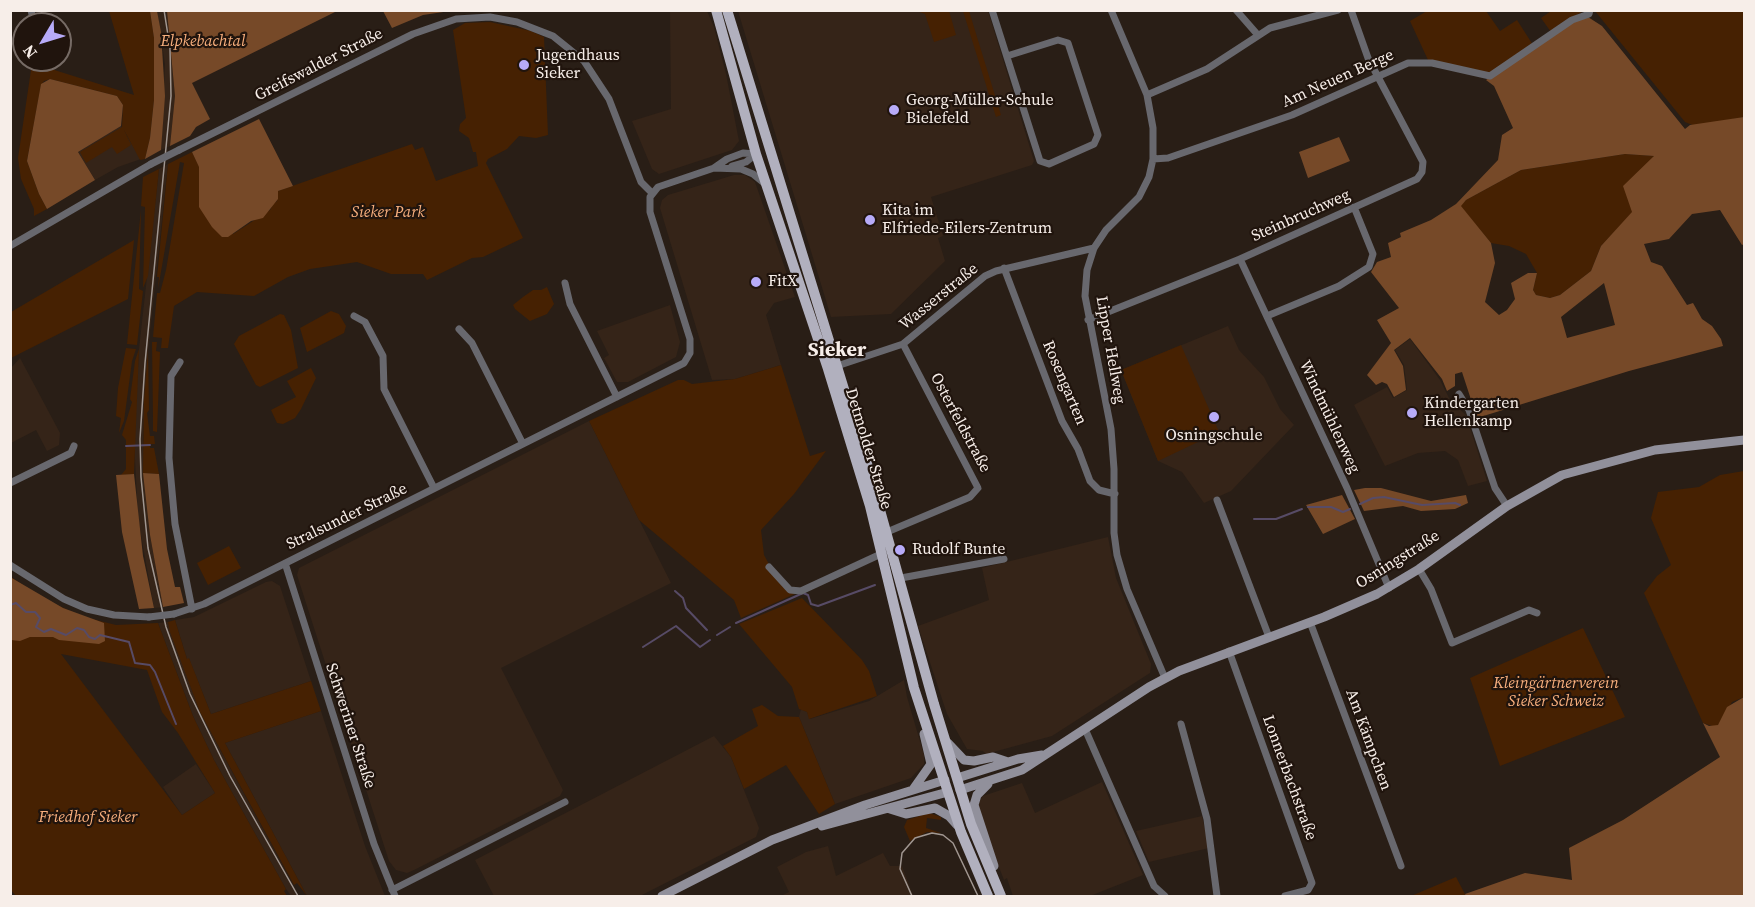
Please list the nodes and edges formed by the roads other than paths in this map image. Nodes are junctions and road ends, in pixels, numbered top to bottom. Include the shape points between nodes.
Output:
1 (716, 10) edge
2 (728, 10) edge
3 (992, 10) edge
4 (1111, 10) edge
5 (1236, 10) edge
6 (1338, 10) edge
7 (1351, 10) edge
8 (1590, 10) edge
9 (1257, 34) junction
10 (1007, 56) junction
11 (1377, 76) junction
12 (1147, 95) junction
13 (772, 149) junction
14 (756, 154) junction
15 (1153, 159) junction
16 (729, 167) junction
17 (714, 168) junction
18 (766, 185) junction
19 (652, 193) junction
20 (1354, 207) junction
21 (10, 246) edge
22 (1094, 248) junction
23 (1240, 259) junction
24 (1004, 268) junction
25 (565, 283) dead end
26 (354, 316) dead end
27 (1267, 316) junction
28 (1088, 320) junction
29 (459, 329) dead end
30 (903, 344) junction
31 (180, 362) dead end
32 (837, 366) junction
33 (1459, 394) dead end
34 (617, 398) junction
35 (1744, 440) edge
36 (523, 444) junction
37 (74, 446) dead end
38 (10, 483) edge
39 (434, 488) junction
40 (1115, 494) junction
41 (1217, 500) dead end
42 (1506, 506) junction
43 (887, 532) junction
44 (883, 553) junction
45 (1004, 559) dead end
46 (285, 563) junction
47 (10, 565) edge
48 (769, 567) dead end
49 (1419, 569) junction
50 (901, 578) junction
51 (1389, 588) junction
52 (192, 609) junction
53 (1537, 613) dead end
54 (1310, 622) junction
55 (1269, 636) junction
56 (1229, 651) junction
57 (1165, 678) junction
58 (914, 688) junction
59 (1181, 724) dead end
60 (1085, 729) junction
61 (943, 735) junction
62 (1044, 755) junction
63 (1008, 762) junction
64 (957, 778) junction
65 (945, 780) junction
66 (992, 780) junction
67 (913, 789) junction
68 (960, 790) junction
69 (948, 792) junction
70 (565, 802) dead end
71 (890, 809) junction
72 (799, 831) junction
73 (961, 831) junction
74 (1401, 866) dead end
75 (994, 881) junction
76 (394, 893) edge
77 (662, 897) edge
78 (988, 897) edge
79 (1001, 897) edge
80 (1165, 897) edge
81 (1218, 897) edge
82 (1285, 897) edge

1 - 14 main road, Detmolder Straße
2 - 13 main road, Detmolder Straße
3 - 10 street
4 - 12 street, Lipper Hellweg
5 - 9 street
6 - 9 street
7 - 11 street via 1361,44
8 - 11 street, Am Neuen Berge via 1490,76 1418,62
9 - 12 street via 1208,69
10 - 10 street via 1040,161 1049,164 1094,144 1098,135 1068,43 1058,40
11 - 15 street, Am Neuen Berge via 1292,115 1168,158
11 - 20 street, Steinbruchweg via 1423,162 1422,172 1408,184
12 - 15 street, Lipper Hellweg
13 - 14 main road
13 - 32 main road, Detmolder Straße
14 - 16 street
14 - 17 street via 743,153
14 - 18 main road, Detmolder Straße
15 - 22 street, Lipper Hellweg via 1139,197
16 - 17 street
16 - 18 street via 753,174
17 - 19 street via 662,185
18 - 44 main road, Detmolder Straße via 828,369
19 - 21 street, Greifswalder Straße, bridge via 641,182 609,99 584,61 553,36 517,21 490,17 456,19 413,34 151,164
19 - 34 street, Stralsunder Straße via 650,212 690,339 688,360
20 - 23 street, Steinbruchweg
20 - 27 street via 1373,254 1369,267 1339,286
22 - 24 street, Wasserstraße
22 - 28 street, Lipper Hellweg via 1087,270
23 - 27 street, Windmühlenweg
23 - 28 street, Steinbruchweg
24 - 30 street, Wasserstraße via 985,276
24 - 40 street, Rosengarten via 1062,421 1090,481 1099,490
25 - 34 street via 570,304
26 - 39 street via 365,322 383,356 384,389
27 - 51 street, Windmühlenweg
28 - 40 street, Lipper Hellweg via 1111,429
29 - 36 street via 472,343
30 - 32 street, Wasserstraße
30 - 43 street, Osterfeldstraße via 978,488 970,497
31 - 52 street via 171,376 169,458 175,524
32 - 43 main road, Detmolder Straße
33 - 42 street via 1469,410 1495,488
34 - 36 street, Stralsunder Straße
35 - 42 main road, Osningstraße via 1667,448 1592,465 1545,482
36 - 39 street, Stralsunder Straße
37 - 38 street via 71,453
39 - 46 street, Stralsunder Straße
40 - 57 street, Lipper Hellweg via 1114,532 1122,573
41 - 55 street
42 - 49 main road, Osningstraße
43 - 50 main road, Detmolder Straße
44 - 48 street via 801,591 790,590
44 - 58 main road, Detmolder Straße
45 - 50 street
46 - 52 street, Stralsunder Straße
46 - 76 street, Schweriner Straße via 374,844
47 - 52 street, Stralsunder Straße, bridge via 87,609 148,617
49 - 51 main road, Osningstraße
49 - 53 street via 1452,643 1529,610
50 - 61 main road, Detmolder Straße
51 - 54 main road, Osningstraße
54 - 55 main road, Osningstraße
54 - 74 street, Am Kämpchen
55 - 56 main road, Osningstraße
56 - 57 main road, Osningstraße
56 - 82 street, Lonnerbachstraße via 1312,883 1308,890
57 - 60 main road, Osningstraße
58 - 65 main road, Detmolder Straße
58 - 67 main road via 931,764
59 - 81 street via 1207,819
60 - 62 main road, Osningstraße
60 - 80 street via 1154,886
61 - 63 main road via 964,760 993,757
61 - 64 main road, Detmolder Straße
62 - 63 main road, Osningstraße
62 - 66 main road, Osningstraße via 1022,770
63 - 64 main road, Osningstraße
64 - 65 main road
64 - 68 main road, Detmolder Straße
65 - 67 main road
65 - 69 main road, Detmolder Straße
66 - 68 main road, Osningstraße
66 - 75 main road via 977,795 974,805 994,867
67 - 72 main road
68 - 69 main road
68 - 75 main road, Detmolder Straße
69 - 71 main road
69 - 73 main road, Detmolder Straße
70 - 76 street
71 - 72 main road
71 - 73 main road via 906,814 935,808 949,816
72 - 77 main road via 758,847
73 - 78 main road, Detmolder Straße
75 - 79 main road, Detmolder Straße

